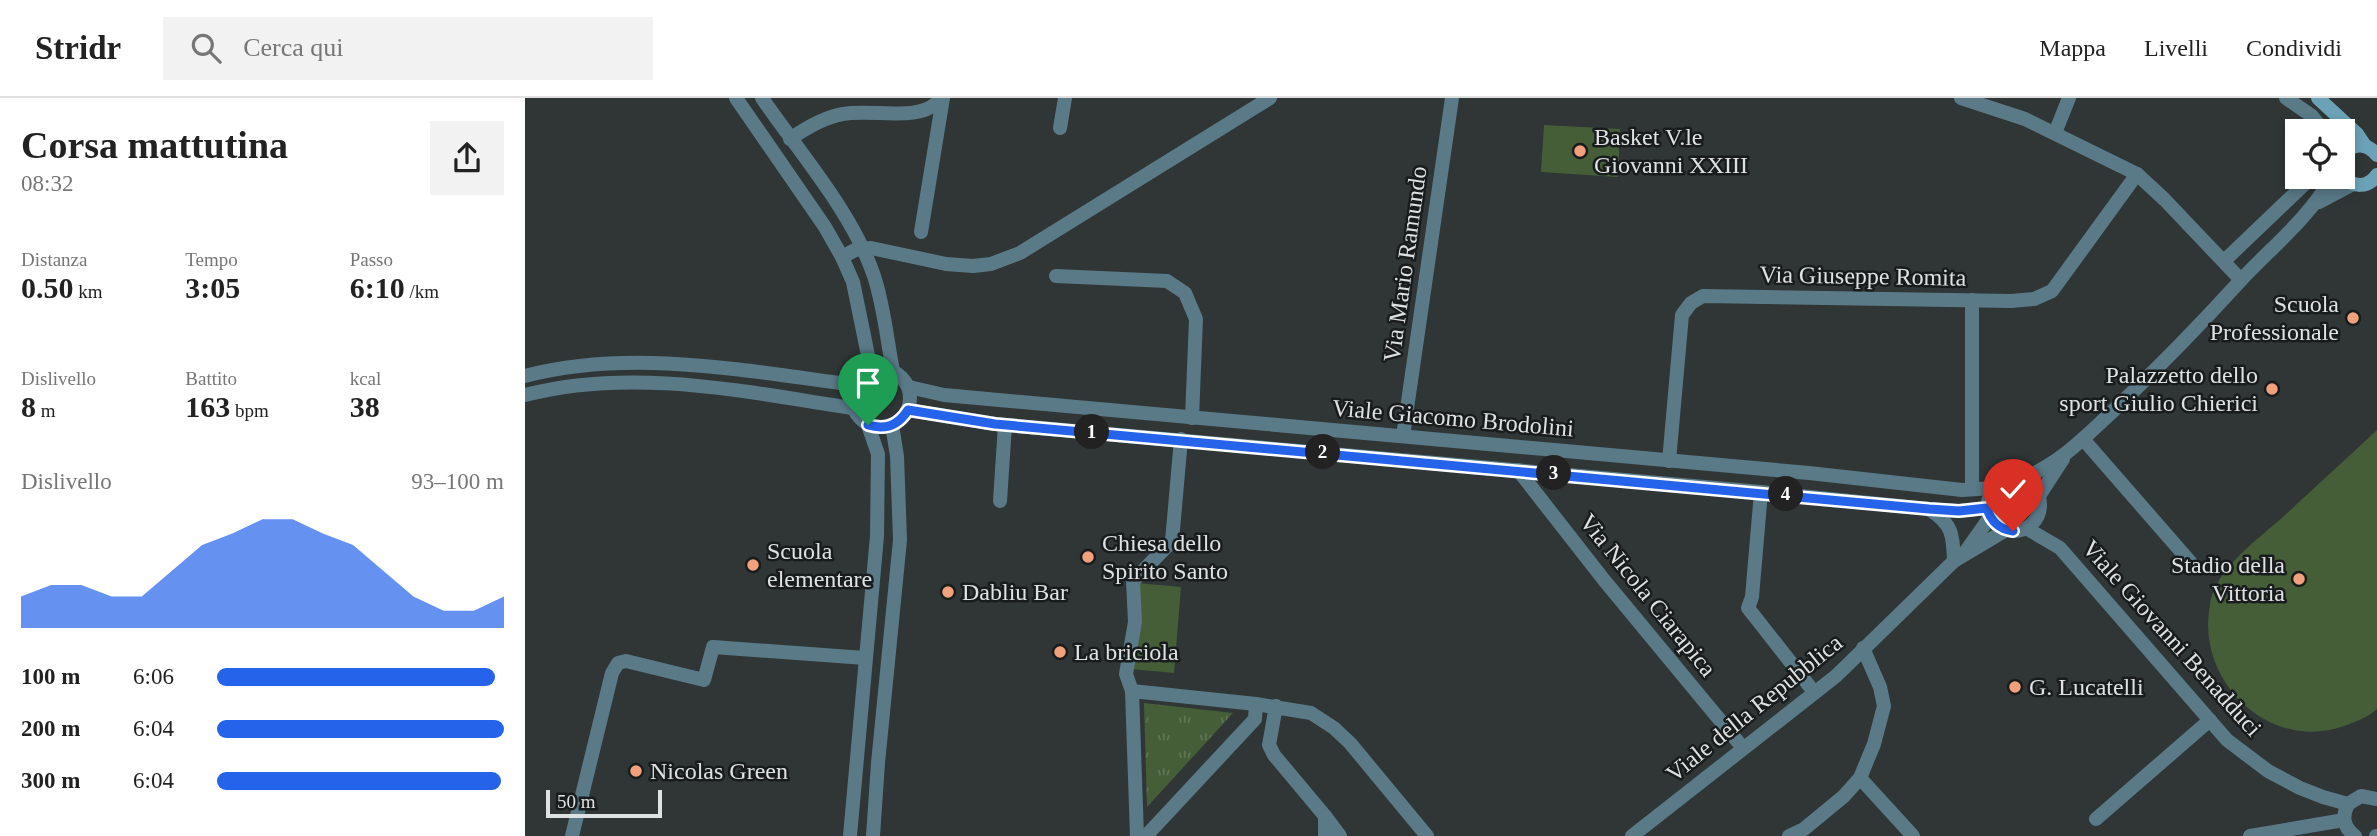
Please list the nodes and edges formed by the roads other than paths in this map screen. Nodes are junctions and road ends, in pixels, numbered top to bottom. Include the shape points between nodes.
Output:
1 (736, 98) edge
2 (762, 98) edge
3 (942, 98) edge
4 (1065, 98) edge
5 (1270, 98) edge
6 (1452, 98) edge
7 (1961, 98) edge
8 (2069, 98) edge
9 (2286, 98) edge
10 (2321, 101) edge
11 (2314, 119) edge
12 (2331, 119) edge
13 (1060, 128) dead end
14 (2055, 133) junction
15 (790, 139) junction
16 (2355, 146) edge
17 (2365, 146) junction
18 (2377, 155) edge
19 (2137, 174) junction
20 (2376, 178) edge
21 (2355, 182) edge
22 (2299, 189) edge
23 (2325, 189) edge
24 (2336, 189) edge
25 (2317, 203) junction
26 (921, 232) dead end
27 (863, 249) junction
28 (842, 257) junction
29 (2224, 261) junction
30 (1056, 276) dead end
31 (2241, 280) junction
32 (1972, 300) junction
33 (725, 368) junction
34 (871, 370) junction
35 (893, 371) junction
36 (525, 376) edge
37 (854, 385) junction
38 (909, 387) junction
39 (724, 388) junction
40 (525, 395) edge
41 (853, 408) junction
42 (908, 410) junction
43 (1192, 418) junction
44 (868, 425) junction
45 (893, 425) junction
46 (1005, 425) junction
47 (1403, 436) junction
48 (1181, 439) junction
49 (2083, 439) junction
50 (2068, 452) junction
51 (1669, 461) junction
52 (1518, 470) junction
53 (2020, 479) junction
54 (1993, 488) junction
55 (1972, 489) junction
56 (1761, 492) junction
57 (2039, 496) junction
58 (1000, 501) dead end
59 (1929, 509) junction
60 (2039, 511) junction
61 (1989, 512) junction
62 (2026, 528) junction
63 (2006, 530) junction
64 (2060, 548) junction
65 (1959, 558) junction
66 (2192, 564) dead end
67 (1863, 648) junction
68 (865, 657) junction
69 (1132, 691) junction
70 (1814, 692) junction
71 (1256, 704) junction
72 (1276, 706) junction
73 (859, 719) junction
74 (2210, 720) junction
75 (883, 723) junction
76 (1743, 748) junction
77 (1860, 778) junction
78 (2374, 794) edge
79 (1325, 816) junction
80 (2096, 819) dead end
81 (2349, 824) edge
82 (572, 836) edge
83 (850, 836) edge
84 (873, 836) edge
85 (1137, 836) edge
86 (1146, 836) edge
87 (1325, 836) edge
88 (1340, 836) edge
89 (1427, 836) edge
90 (1632, 836) edge
91 (1789, 836) edge
92 (1913, 836) edge
93 (2250, 836) edge

1 - 28 street
2 - 15 street
3 - 15 street via 923,112 843,114
3 - 26 street
4 - 13 street
5 - 27 street via 1020,253 991,264 946,264
6 - 47 street, Via Mario Ramundo
7 - 14 street
8 - 14 street
9 - 11 street
10 - 12 main road
10 - 17 main road
14 - 19 street
15 - 27 street via 844,214
16 - 17 main road
17 - 18 main road
19 - 29 street
19 - 32 street, Via Giuseppe Romita via 2052,291 2034,299
20 - 21 main road via 2364,185
22 - 29 street
23 - 25 street
24 - 25 street
25 - 31 street
27 - 28 street
27 - 35 street via 874,277
28 - 34 street via 853,282
29 - 31 street
30 - 43 street via 1167,281 1185,293 1196,318
31 - 49 street
32 - 51 street, Via Giuseppe Romita via 1703,296 1682,315
32 - 55 street
33 - 36 street via 610,364
33 - 37 street
33 - 39 street
34 - 35 street
34 - 37 street
35 - 38 street
37 - 41 street
38 - 42 street
38 - 43 street, Viale Giacomo Brodolini via 944,395
39 - 40 street via 610,383
39 - 41 street
41 - 44 street
42 - 45 street
42 - 46 street, Viale Giacomo Brodolini
43 - 47 street, Viale Giacomo Brodolini
44 - 45 street
44 - 68 street via 877,454 877,536
45 - 75 street via 900,540
46 - 48 street, Viale Giacomo Brodolini
46 - 58 street
47 - 51 street, Viale Giacomo Brodolini
48 - 52 street, Viale Giacomo Brodolini
48 - 69 street via 1172,541 1133,581 1135,622 1126,674
49 - 50 street
49 - 66 street
50 - 53 street
50 - 57 street
51 - 55 street, Viale Giacomo Brodolini
52 - 56 street, Viale Giacomo Brodolini
52 - 76 street, Via Nicola Ciarapica
53 - 54 street via 2005,480
53 - 57 street
54 - 55 street, Viale Giacomo Brodolini
54 - 61 street via 1987,501
56 - 59 street, Viale Giacomo Brodolini
56 - 70 street via 1748,608
57 - 60 street
59 - 61 street, Viale Giacomo Brodolini
59 - 65 street via 1943,517
60 - 62 street
60 - 64 street
61 - 63 street
61 - 65 street, Viale della Repubblica
62 - 63 street
62 - 64 street, Viale Giovanni Benadduci
63 - 65 street, Viale della Repubblica
64 - 74 street, Viale Giovanni Benadduci
65 - 67 street, Viale della Repubblica
67 - 70 street, Viale della Repubblica
67 - 77 street via 1884,706
68 - 73 street
68 - 82 street via 713,647 704,680 618,663
69 - 71 street
69 - 85 street
70 - 76 street, Viale della Repubblica
71 - 72 street
71 - 86 street via 1255,719
72 - 79 street via 1269,744
72 - 89 street via 1311,713 1334,728
73 - 75 street
73 - 83 street
74 - 80 street
74 - 81 street, Viale Giovanni Benadduci via 2227,740 2268,771 2322,797
75 - 84 street
76 - 90 street, Viale della Repubblica
77 - 91 street via 1824,813
77 - 92 street
78 - 81 street via 2354,798
79 - 87 street
79 - 88 street
81 - 93 street

